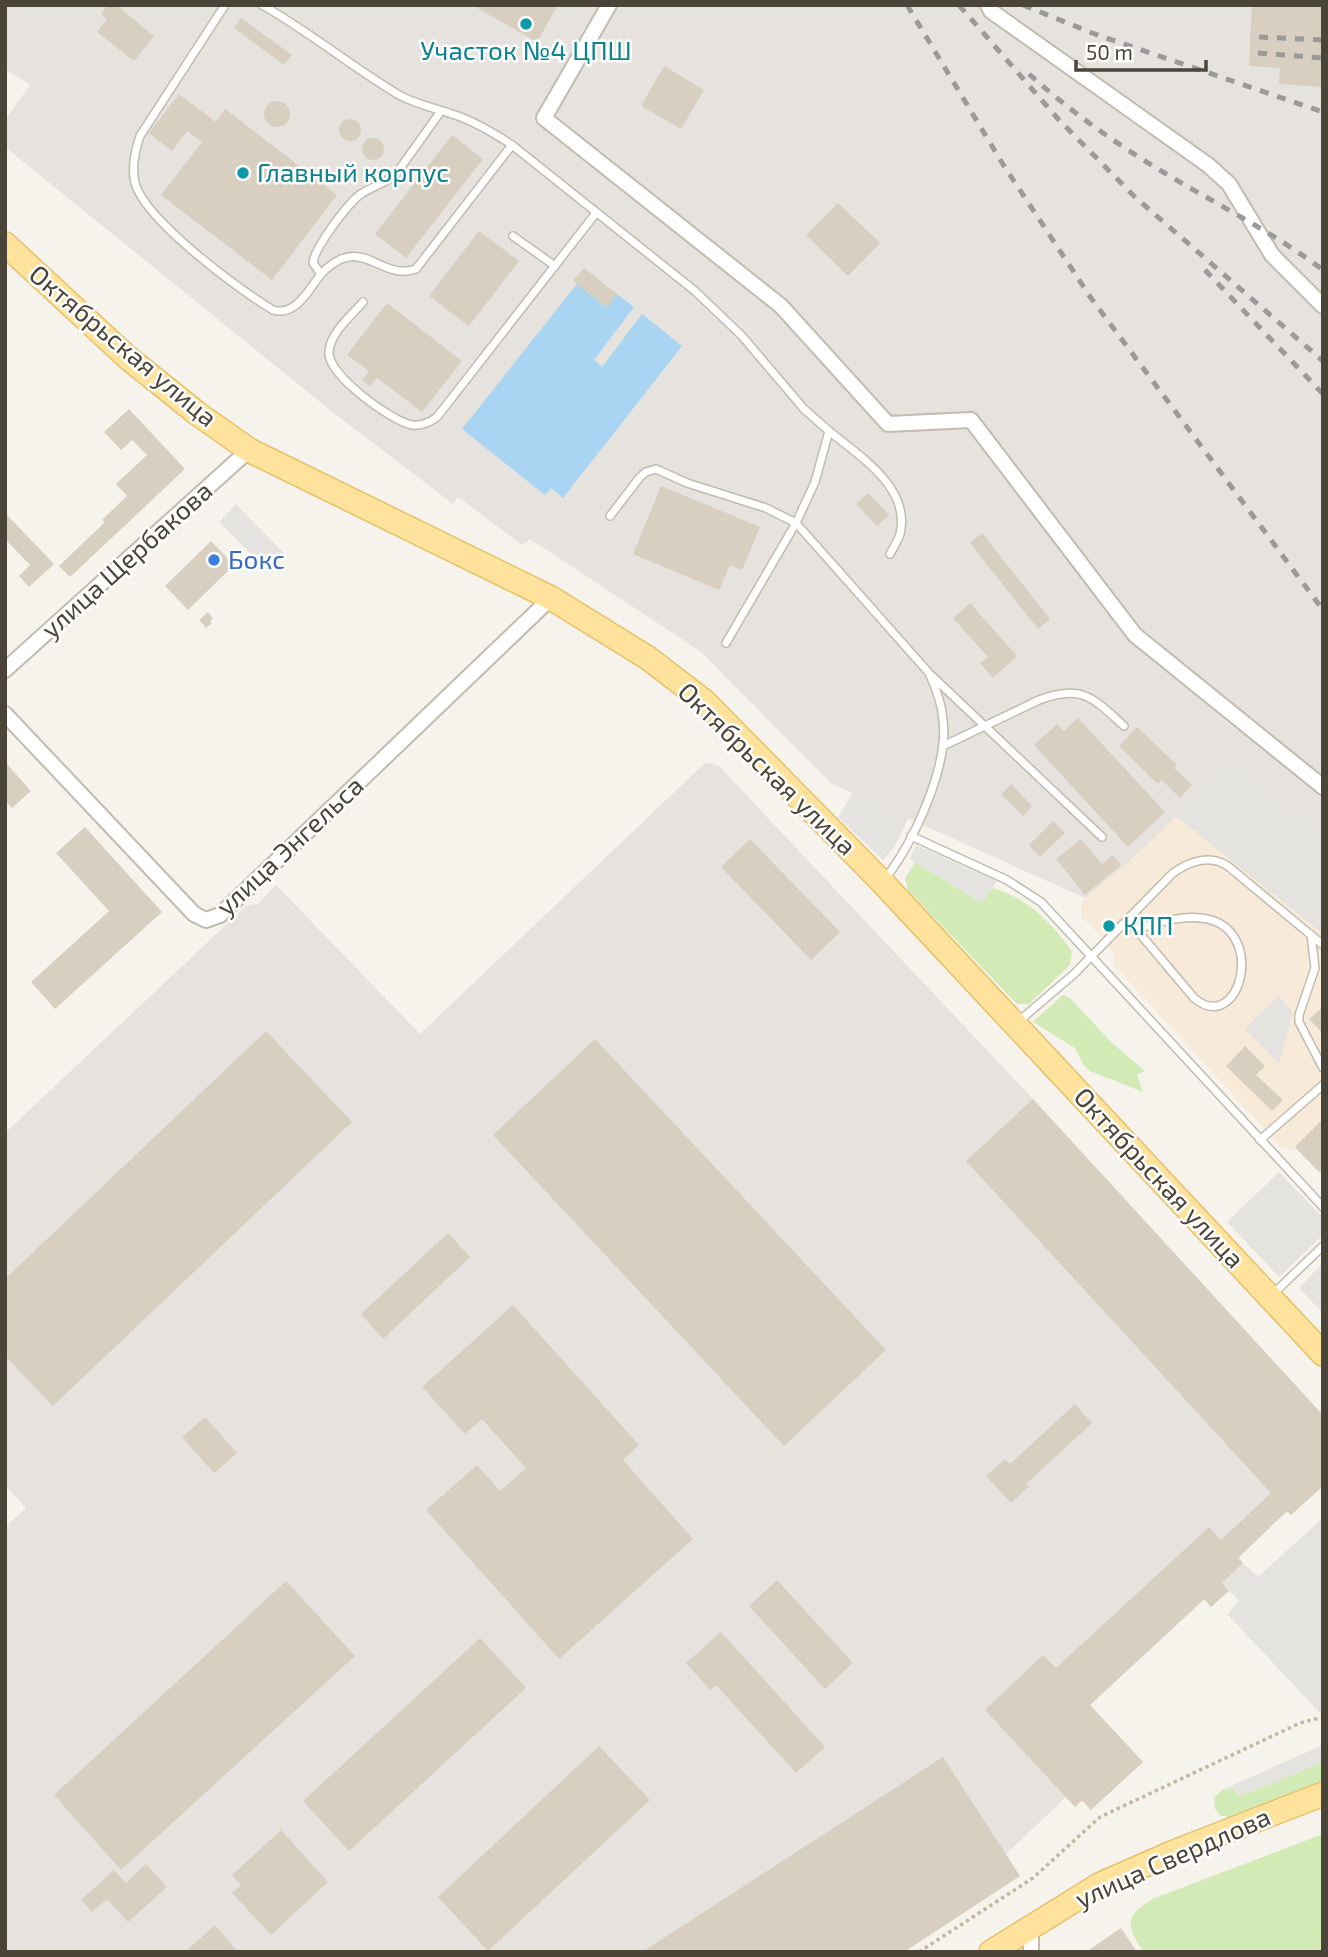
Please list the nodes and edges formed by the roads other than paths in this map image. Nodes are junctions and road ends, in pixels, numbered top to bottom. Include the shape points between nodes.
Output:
1 (225, 5) edge
2 (262, 5) edge
3 (609, 5) edge
4 (988, 5) edge
5 (440, 111) junction
6 (512, 145) junction
7 (596, 213) junction
8 (513, 236) dead end
9 (5, 244) edge
10 (555, 266) junction
11 (321, 274) junction
12 (363, 302) dead end
13 (1323, 306) edge
14 (829, 431) junction
15 (250, 450) junction
16 (610, 516) dead end
17 (796, 523) junction
18 (890, 554) dead end
19 (551, 598) junction
20 (726, 643) dead end
21 (5, 670) edge
22 (929, 673) junction
23 (5, 714) edge
24 (986, 725) junction
25 (1124, 726) dead end
26 (943, 746) junction
27 (1323, 787) edge
28 (911, 836) junction
29 (1102, 836) dead end
30 (882, 882) junction
31 (1126, 921) junction
32 (1136, 929) junction
33 (1311, 935) junction
34 (1323, 945) edge
35 (1091, 957) junction
36 (1015, 1023) junction
37 (1323, 1068) edge
38 (1323, 1085) edge
39 (1260, 1140) junction
40 (1323, 1208) edge
41 (1323, 1246) edge
42 (1270, 1297) junction
43 (1323, 1354) edge
44 (1323, 1794) edge
45 (1031, 1926) junction
46 (991, 1952) edge
47 (1031, 1952) edge

1 - 11 lane via 141,136 134,171 138,190 169,231 273,310 293,307
2 - 5 lane via 399,95
3 - 27 street via 544,118 782,306 888,424 971,419 1135,635
4 - 13 street via 990,11 1208,165 1229,184 1272,255
5 - 6 lane via 482,125
5 - 11 lane via 396,174 351,202 313,257
6 - 7 lane
6 - 11 lane via 416,269 386,267 354,255
7 - 10 lane
7 - 14 lane via 695,291
8 - 10 lane
9 - 15 main road, Октябрьская улица via 127,357
10 - 12 lane via 437,417 423,425 392,418 354,389 329,358 336,334
14 - 17 lane via 815,482
14 - 18 lane via 876,470 894,493 901,520 900,535
15 - 19 main road, Октябрьская улица
15 - 21 street, улица Щербакова
16 - 17 lane via 640,477 656,469
17 - 20 lane
17 - 22 lane
19 - 23 street, улица Энгельса via 220,915 206,920 194,914
19 - 30 main road, Октябрьская улица via 637,650 704,701
22 - 24 lane
22 - 26 lane via 943,719
24 - 25 lane via 1039,700 1074,691 1089,697
24 - 26 lane
24 - 29 lane
26 - 28 lane via 938,773
28 - 30 lane
28 - 35 lane via 1030,892
30 - 36 main road, Октябрьская улица
31 - 32 lane
31 - 33 lane via 1173,873 1189,863 1210,860 1229,867
31 - 35 lane
32 - 32 lane via 1204,1006 1229,1001 1241,981 1242,956 1235,936 1221,924 1201,918
33 - 34 lane
33 - 37 lane via 1315,968 1298,1022
35 - 36 lane
35 - 39 lane
36 - 42 main road, Октябрьская улица
38 - 39 lane
39 - 40 lane
41 - 42 lane
42 - 43 main road, Октябрьская улица
44 - 45 main road, улица Свердлова via 1135,1868
45 - 46 main road, улица Свердлова
45 - 47 street

